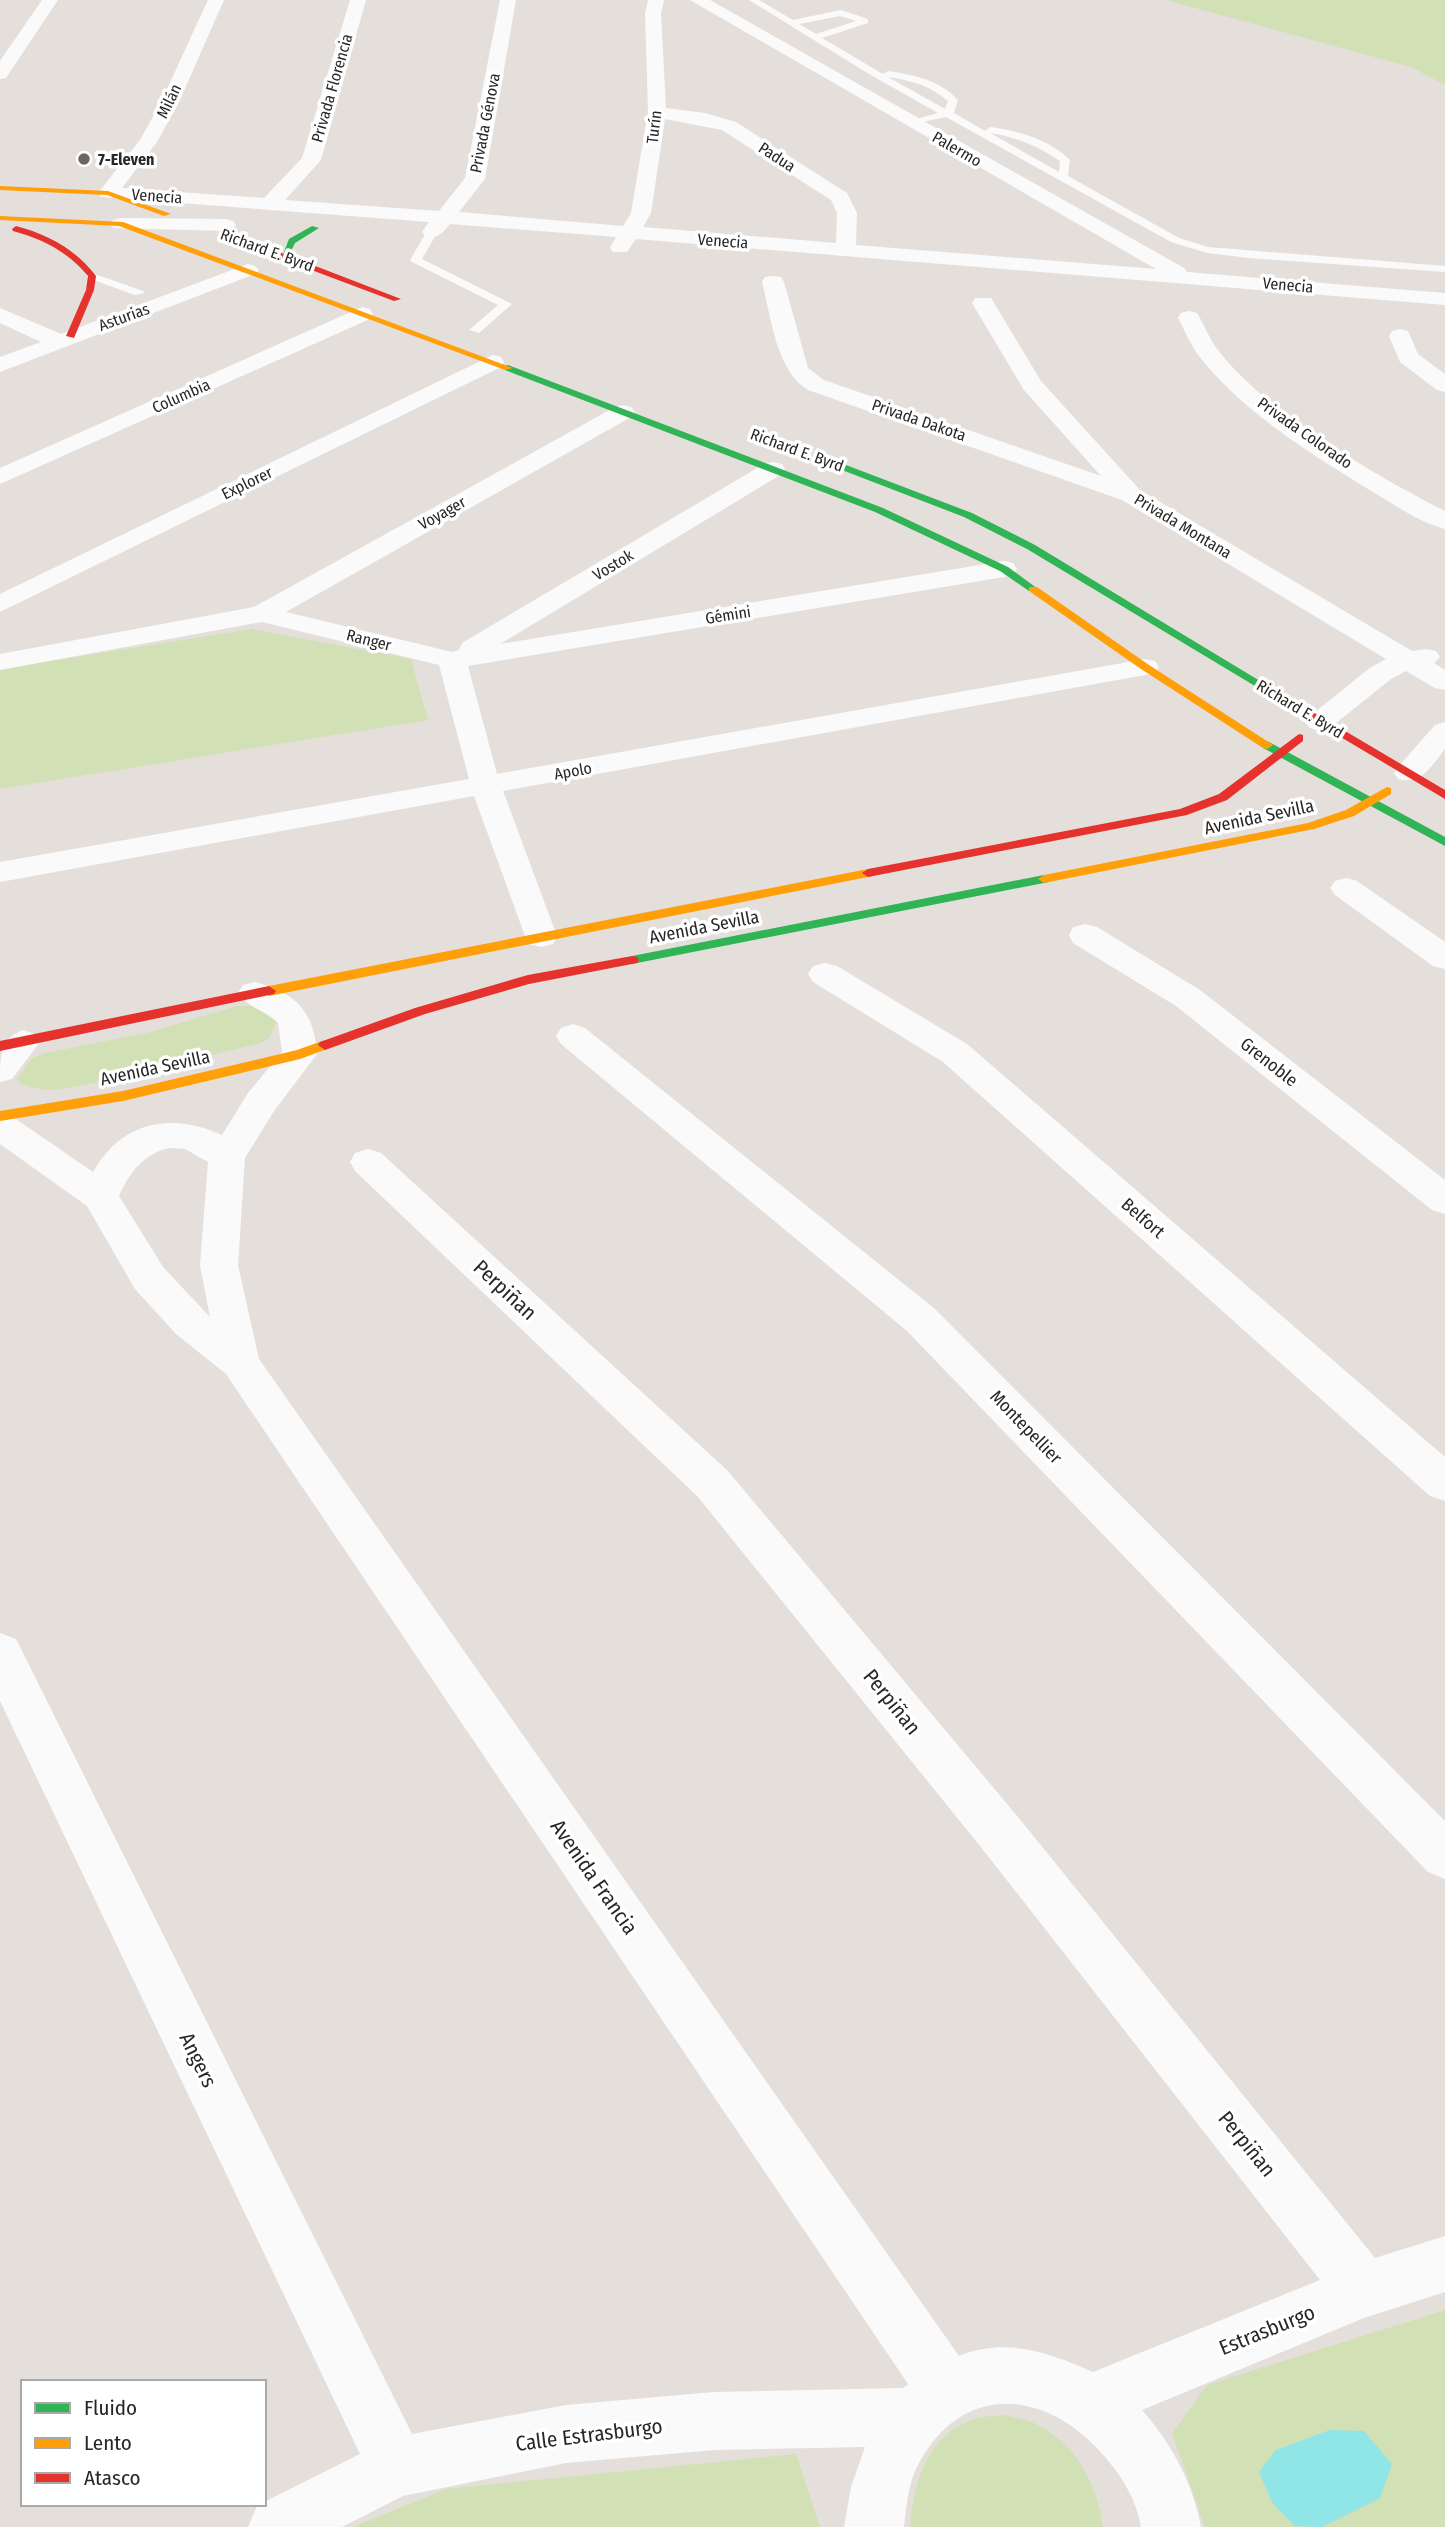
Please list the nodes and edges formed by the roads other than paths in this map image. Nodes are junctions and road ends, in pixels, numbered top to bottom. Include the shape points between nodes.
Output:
1 (50, 0) edge
2 (216, 0) edge
3 (358, 0) edge
4 (508, 0) edge
5 (753, 0) edge
6 (701, 7) edge
7 (658, 9) edge
8 (792, 23) junction
9 (816, 37) junction
10 (872, 72) junction
11 (0, 74) edge
12 (657, 112) junction
13 (948, 113) junction
14 (913, 123) junction
15 (977, 129) junction
16 (1063, 176) junction
17 (0, 181) edge
18 (18, 187) junction
19 (0, 188) edge
20 (108, 193) junction
21 (271, 204) junction
22 (0, 218) edge
23 (93, 222) junction
24 (120, 223) junction
25 (198, 225) junction
26 (438, 225) junction
27 (0, 226) edge
28 (315, 228) junction
29 (624, 241) junction
30 (1123, 243) junction
31 (846, 250) junction
32 (285, 255) junction
33 (1445, 269) edge
34 (248, 270) junction
35 (1102, 273) junction
36 (92, 276) junction
37 (1188, 277) junction
38 (773, 282) dead end
39 (138, 293) dead end
40 (1217, 296) junction
41 (1445, 299) edge
42 (983, 303) dead end
43 (412, 305) dead end
44 (1445, 313) edge
45 (0, 314) edge
46 (362, 314) junction
47 (1189, 318) dead end
48 (469, 327) joint
49 (1400, 336) dead end
50 (64, 339) junction
51 (496, 350) junction
52 (0, 365) edge
53 (1445, 385) edge
54 (623, 412) junction
55 (1074, 433) junction
56 (1009, 451) junction
57 (829, 462) dead end
58 (773, 469) junction
59 (0, 477) edge
60 (1131, 495) junction
61 (1445, 521) edge
62 (1004, 569) junction
63 (0, 604) edge
64 (262, 614) junction
65 (1445, 654) edge
66 (453, 660) junction
67 (1405, 660) junction
68 (0, 662) edge
69 (1145, 667) junction
70 (1445, 682) edge
71 (1320, 722) junction
72 (1445, 731) edge
73 (1280, 753) junction
74 (1409, 773) junction
75 (486, 787) junction
76 (1445, 795) edge
77 (1373, 803) junction
78 (1445, 842) edge
79 (0, 872) edge
80 (1346, 888) dead end
81 (1085, 935) dead end
82 (541, 936) junction
83 (1445, 958) edge
84 (825, 974) dead end
85 (255, 993) junction
86 (573, 1035) dead end
87 (12, 1044) edge
88 (300, 1054) junction
89 (0, 1070) edge
90 (0, 1116) edge
91 (0, 1126) edge
92 (227, 1157) junction
93 (368, 1162) dead end
94 (100, 1196) junction
95 (1445, 1200) edge
96 (240, 1363) junction
97 (1445, 1483) edge
98 (0, 1653) edge
99 (1445, 1855) edge
100 (1445, 2263) edge
101 (1364, 2290) junction
102 (1092, 2401) junction
103 (932, 2404) junction
104 (397, 2467) junction
105 (278, 2527) edge
106 (874, 2527) edge
107 (1171, 2527) edge

1 - 11 street
2 - 20 street, Milán via 148,142
3 - 21 street, Privada Florencia via 311,160
4 - 26 street, Privada Génova via 475,179
5 - 8 lane
6 - 14 street, Palermo
7 - 12 street, Turín
8 - 9 lane
8 - 9 lane via 841,13 865,21
9 - 10 lane
10 - 13 lane
10 - 13 lane via 918,79 937,87 953,100
12 - 29 street, Turín via 641,214
12 - 31 street, Padua via 729,126 840,197 847,213
13 - 14 lane
13 - 15 lane
14 - 30 street, Palermo
15 - 16 lane
15 - 16 lane via 1040,142 1065,160
16 - 33 lane via 1175,240 1206,250
17 - 18 street
18 - 19 street, Venecia
18 - 20 street, Venecia
20 - 21 street, Venecia
20 - 23 street, Milán via 108,208
20 - 25 street, Richard E. Byrd
21 - 26 street, Venecia
22 - 23 street, Venecia
23 - 24 street, Venecia
24 - 25 street, Venecia
24 - 34 street, Richard E. Byrd
25 - 28 street, Venecia
25 - 32 street, Richard E. Byrd
26 - 28 street, Venecia
26 - 29 street, Venecia
26 - 48 lane via 416,260 506,304
27 - 36 street via 58,243 78,256
28 - 32 street via 293,240
29 - 31 street, Venecia
29 - 40 street, Venecia
30 - 35 street
30 - 37 street, Palermo
31 - 35 street, Venecia
32 - 43 street, Richard E. Byrd
34 - 46 street, Richard E. Byrd
34 - 50 street, Asturias
35 - 37 street, Venecia
36 - 39 lane
36 - 50 street via 90,290
37 - 40 street, Palermo
37 - 41 street, Venecia
38 - 56 street, Privada Dakota via 797,369 804,378
40 - 44 street, Venecia
42 - 55 street, Privada Montana via 1032,385
45 - 50 street
46 - 51 street, Richard E. Byrd
46 - 59 street, Columbia
47 - 61 street, Privada Colorado via 1206,350 1245,391 1311,441 1406,502
48 - 51 street, Richard E. Byrd
49 - 53 street via 1408,357
50 - 52 street, Asturias
51 - 54 street, Richard E. Byrd
51 - 63 street, Explorer
54 - 58 street, Richard E. Byrd
54 - 64 street, Voyager
55 - 56 street
55 - 60 street, Privada Montana
56 - 60 street, Privada Dakota
57 - 71 street, Richard E. Byrd via 968,515 1031,547
58 - 62 street, Richard E. Byrd via 880,510
58 - 66 street, Vostok
60 - 67 street, Privada Montana
62 - 66 street, Gémini
62 - 69 street, Richard E. Byrd
64 - 66 street, Ranger
64 - 68 street, Ranger
65 - 67 street
66 - 75 street
67 - 70 street, Privada Montana
67 - 71 street via 1381,673
69 - 73 street, Richard E. Byrd
69 - 75 street, Apolo
71 - 73 street, Avenida Sevilla
71 - 74 street, Richard E. Byrd
72 - 74 street
73 - 77 street, Richard E. Byrd
73 - 82 street, Avenida Sevilla via 1223,797 1183,812
74 - 76 street, Richard E. Byrd
74 - 77 street, Avenida Sevilla
75 - 79 street, Apolo
75 - 82 street
77 - 78 street, Richard E. Byrd
77 - 88 street, Avenida Sevilla via 1282,833 528,980 421,1010
80 - 83 street
81 - 95 street, Grenoble via 1188,998
82 - 85 street, Avenida Sevilla
84 - 97 street, Belfort via 954,1053
85 - 87 street, Avenida Sevilla
85 - 88 street via 292,1016 299,1030
86 - 99 street, Montepellier via 921,1320
87 - 89 street
88 - 90 street, Avenida Sevilla via 123,1096
88 - 92 street, Avenida Francia via 261,1102
91 - 94 street, Avenida Francia
92 - 94 street via 196,1137 156,1137 118,1159
92 - 96 street, Avenida Francia via 219,1265
93 - 101 street, Perpiñan via 713,1484 1001,1835
94 - 96 street, Avenida Francia via 149,1278 190,1322
96 - 103 street, Avenida Francia
98 - 104 street, Angers
100 - 101 street, Estrasburgo
101 - 102 street, Estrasburgo
102 - 103 street via 1056,2383 1019,2374 982,2377
102 - 107 street via 1126,2432 1153,2472
103 - 104 street, Calle Estrasburgo via 566,2434
103 - 106 street via 894,2448 880,2484
104 - 105 street, Calle Estrasburgo

